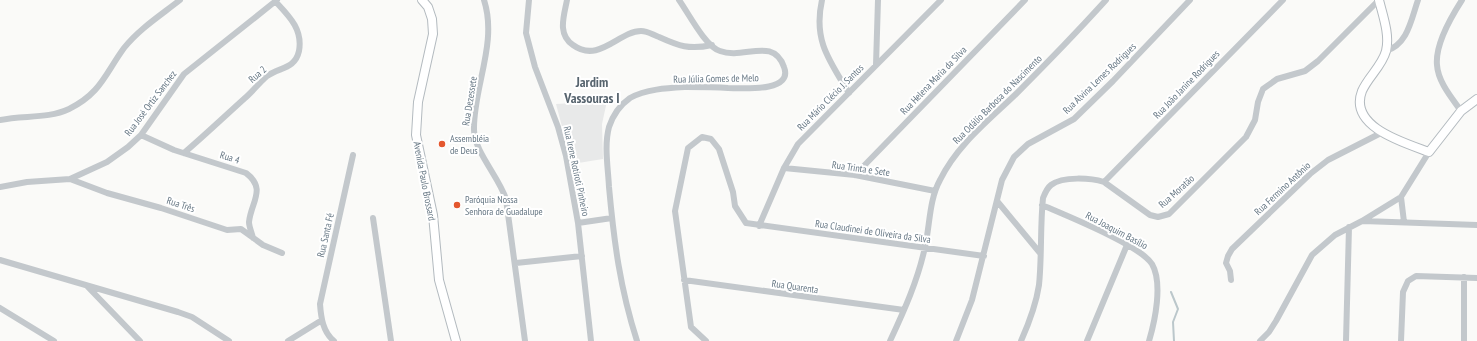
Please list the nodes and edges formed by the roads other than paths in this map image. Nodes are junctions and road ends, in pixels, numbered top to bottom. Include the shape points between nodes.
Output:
1 (180, 0) edge
2 (422, 0) edge
3 (484, 0) edge
4 (529, 0) edge
5 (567, 0) edge
6 (680, 0) edge
7 (822, 0) edge
8 (878, 0) edge
9 (941, 0) edge
10 (1025, 0) edge
11 (1106, 0) edge
12 (1190, 0) edge
13 (1283, 0) edge
14 (1379, 0) edge
15 (1418, 0) edge
16 (1462, 0) edge
17 (276, 1) edge
18 (712, 45) junction
19 (1386, 52) junction
20 (876, 65) junction
21 (849, 93) junction
22 (1477, 99) edge
23 (1461, 111) junction
24 (0, 120) edge
25 (1381, 133) junction
26 (141, 136) junction
27 (1429, 152) junction
28 (184, 153) junction
29 (353, 155) dead end
30 (784, 168) junction
31 (855, 175) junction
32 (70, 179) junction
33 (1104, 182) junction
34 (0, 187) edge
35 (935, 190) junction
36 (1401, 197) junction
37 (997, 201) junction
38 (1042, 205) junction
39 (373, 218) dead end
40 (612, 218) junction
41 (1362, 222) junction
42 (1404, 222) junction
43 (578, 223) junction
44 (1477, 225) edge
45 (759, 226) junction
46 (1348, 227) junction
47 (253, 238) junction
48 (1127, 245) junction
49 (925, 248) junction
50 (282, 253) dead end
51 (1040, 253) junction
52 (582, 256) junction
53 (984, 256) junction
54 (0, 260) edge
55 (516, 263) junction
56 (1464, 277) junction
57 (1477, 278) edge
58 (684, 280) junction
59 (1230, 280) dead end
60 (86, 286) junction
61 (0, 308) edge
62 (904, 310) junction
63 (322, 320) junction
64 (44, 338) edge
65 (329, 339) edge
66 (54, 341) edge
67 (140, 341) edge
68 (229, 341) edge
69 (288, 341) edge
70 (334, 341) edge
71 (391, 341) edge
72 (456, 341) edge
73 (525, 341) edge
74 (592, 341) edge
75 (637, 341) edge
76 (706, 341) edge
77 (890, 341) edge
78 (956, 341) edge
79 (1021, 341) edge
80 (1087, 341) edge
81 (1149, 341) edge
82 (1260, 341) edge
83 (1346, 341) edge
84 (1401, 341) edge
85 (1464, 341) edge

1 - 24 street via 140,31 124,48 97,89 85,100 52,114
2 - 72 main road, Avenida Paulo Brossard via 428,7 432,19 433,34 418,102 416,135 434,215 439,280
3 - 55 street, Rua Dezessete via 488,33 475,117 475,140 478,149 498,178 506,199
4 - 43 street, Rua Irene Rotiroti Pinheiro via 526,33 541,84 558,127
5 - 18 street via 562,30 565,37 580,50 594,51 640,31 685,48
6 - 18 street
7 - 21 street via 819,23 822,44
8 - 20 street
9 - 20 street, Rua Mário Clécio J. Santos
10 - 31 street, Rua Helena Maria da Silva
11 - 35 street, Rua Odálio Barbosa do Nascimento via 1063,47 957,152
12 - 37 street, Rua Alvina Lemes Rodrigues via 1074,119 1028,144 1014,157 1002,180
13 - 33 street, Rua João Janine Rodrigues
14 - 19 main road via 1386,37
14 - 33 street, Rua Moratão via 1305,71 1277,79 1263,89 1246,137 1169,214 1158,217 1150,215
15 - 19 street via 1402,41
16 - 23 street via 1440,43 1437,65 1446,89
17 - 26 street, Rua José Ortiz Sanchez via 184,74
17 - 28 street, Rua 2 via 292,18 296,27 299,51 296,60 291,66 266,77
18 - 40 street, Rua Júlia Gomes de Melo via 720,51 729,53 772,51 785,68 784,77 774,85 763,88 672,88 645,92 630,98 613,116 607,140
19 - 25 main road via 1362,91 1360,105 1366,117
20 - 21 street, Rua Mário Clécio J. Santos
21 - 30 street, Rua Mário Clécio J. Santos via 798,144
22 - 23 main road
23 - 27 main road
25 - 27 main road
25 - 59 street, Rua Fermino Antônio via 1328,160 1286,197 1228,256 1226,263 1230,271
26 - 28 street, Rua 4
26 - 32 street, Rua José Ortiz Sanchez via 107,162
27 - 36 street
28 - 47 street, Rua 4 via 246,173 254,179 257,186 256,197 249,224
29 - 63 street, Rua Santa Fé via 320,304
30 - 31 street, Rua Trinta e Sete
30 - 45 street, Rua Mário Clécio J. Santos
31 - 35 street, Rua Trinta e Sete
32 - 34 street, Rua José Ortiz Sanchez
32 - 47 street, Rua Três via 227,230 241,229
33 - 38 street, Rua Moratão via 1057,182 1046,191
35 - 49 street, Rua Odálio Barbosa do Nascimento
36 - 41 street
36 - 42 street
37 - 51 street
37 - 53 street, Rua Alvina Lemes Rodrigues
38 - 48 street, Rua Joaquim Basílio via 1085,223
38 - 51 street, Rua Moratão
39 - 71 street
40 - 43 street
40 - 75 street, Rua Júlia Gomes de Melo via 617,267
41 - 42 street
41 - 46 street
42 - 44 street
43 - 52 street, Rua Irene Rotiroti Pinheiro
45 - 49 street, Rua Claudinei de Oliveira da Silva
45 - 58 street, Rua Claudinei de Oliveira da Silva via 746,223 735,206 719,149 711,140 702,137 693,143 686,155 675,211
46 - 82 street via 1325,242 1312,255 1276,321
46 - 83 street
47 - 50 street, Rua Três
48 - 80 street
48 - 81 street, Rua Joaquim Basílio via 1146,257 1152,264 1156,276 1154,326
49 - 53 street, Rua Claudinei de Oliveira da Silva
49 - 62 street, Rua Odálio Barbosa do Nascimento
51 - 79 street, Rua Moratão via 1036,300
52 - 55 street
52 - 74 street, Rua Irene Rotiroti Pinheiro
53 - 78 street, Rua Alvina Lemes Rodrigues via 972,300
54 - 60 street
55 - 73 street, Rua Dezessete
56 - 57 street
56 - 84 street via 1416,276 1408,281 1403,292
56 - 85 street
58 - 62 street, Rua Quarenta
58 - 76 street via 691,327
60 - 67 street
60 - 68 street via 185,314
61 - 64 street
62 - 77 street, Rua Odálio Barbosa do Nascimento
63 - 65 street, Rua Santa Fé
63 - 69 street
64 - 66 street
65 - 70 street

